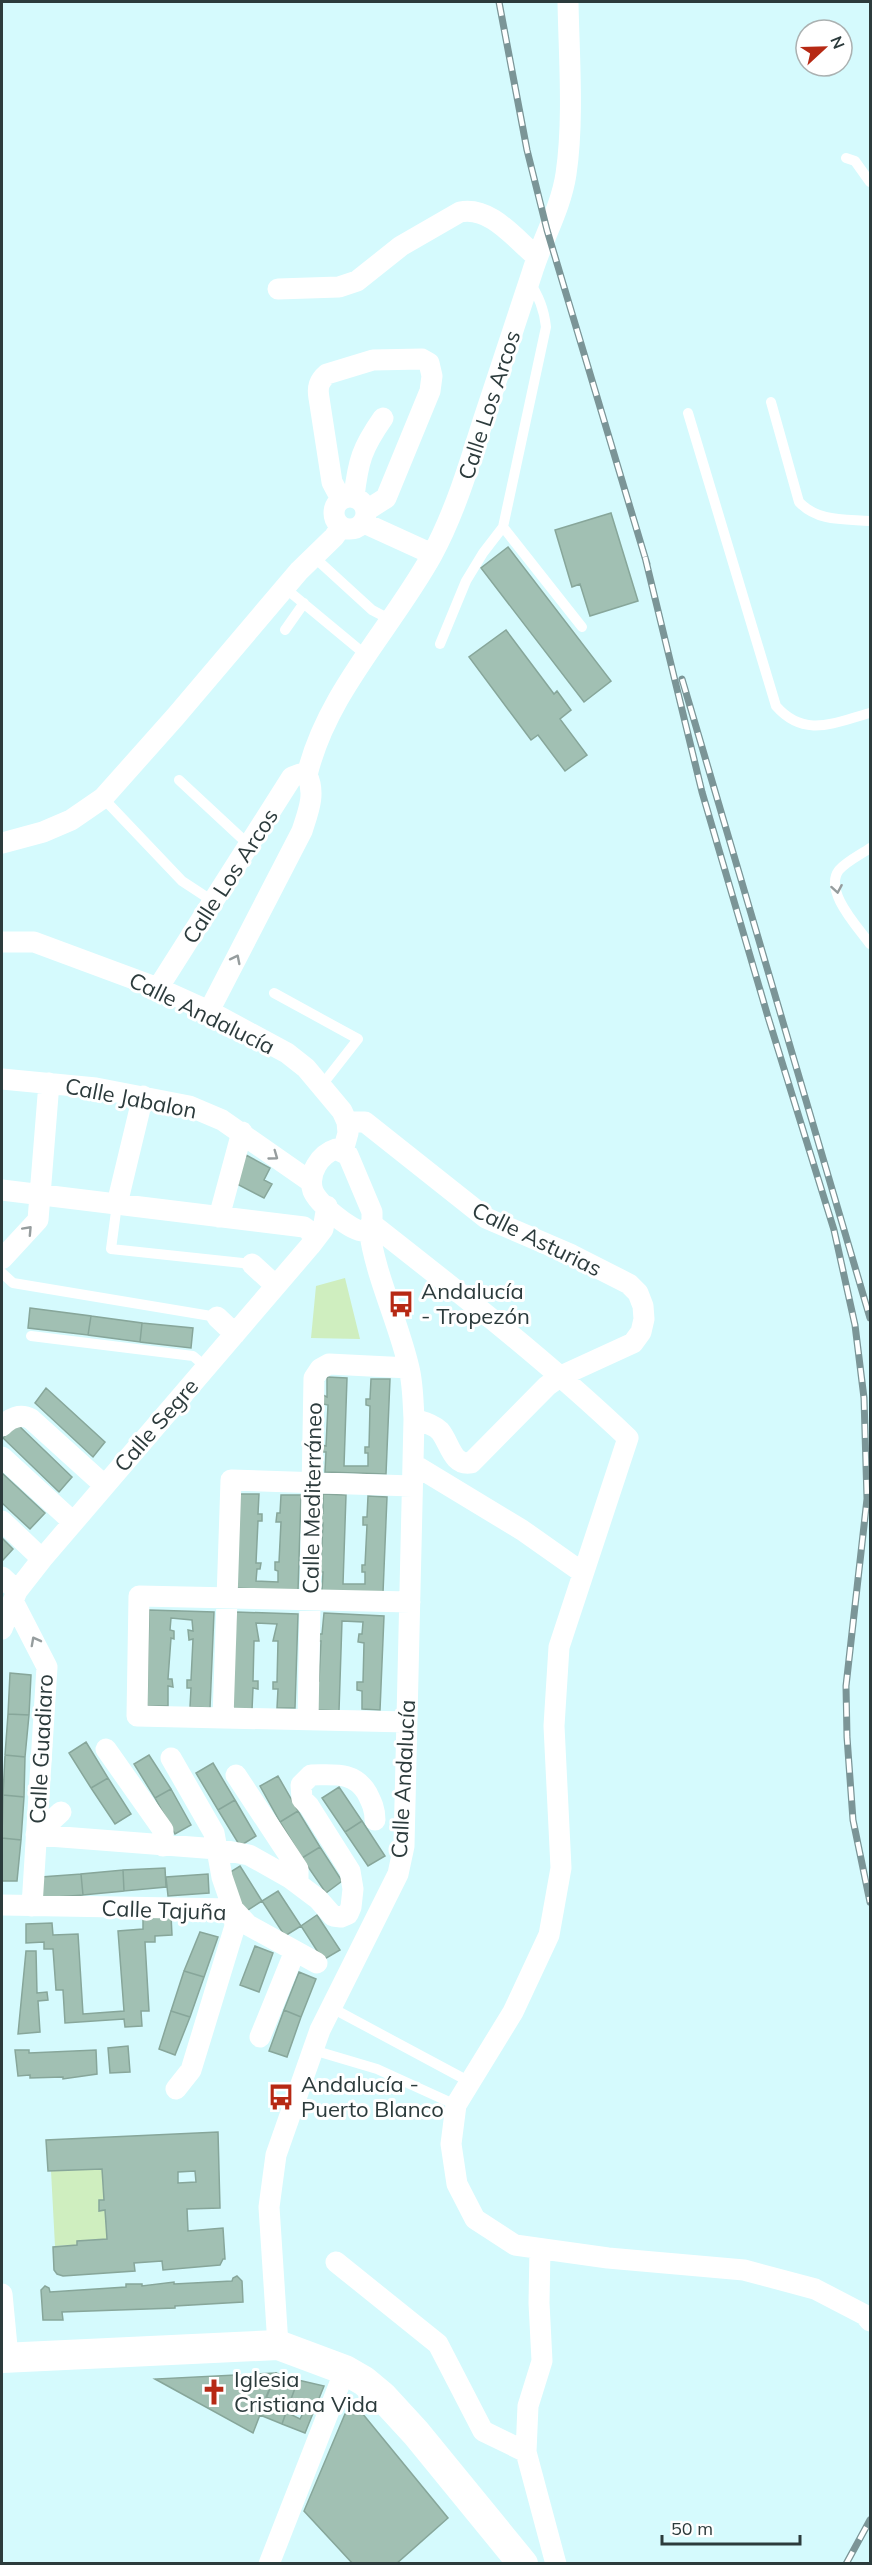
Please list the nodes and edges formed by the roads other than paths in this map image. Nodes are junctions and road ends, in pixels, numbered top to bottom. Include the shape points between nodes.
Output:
1 (568, 2) edge
2 (846, 158) dead end
3 (870, 182) edge
4 (537, 257) junction
5 (529, 281) junction
6 (278, 289) dead end
7 (771, 402) dead end
8 (688, 413) dead end
9 (383, 418) dead end
10 (356, 507) junction
11 (870, 521) edge
12 (503, 527) junction
13 (432, 554) junction
14 (314, 557) junction
15 (285, 588) junction
16 (304, 603) junction
17 (391, 620) junction
18 (582, 627) dead end
19 (285, 630) dead end
20 (440, 644) dead end
21 (367, 656) junction
22 (870, 713) edge
23 (307, 775) junction
24 (179, 780) dead end
25 (103, 798) junction
26 (2, 843) edge
27 (250, 846) junction
28 (870, 848) edge
29 (214, 902) junction
30 (2, 942) edge
31 (870, 944) edge
32 (158, 988) junction
33 (274, 993) dead end
34 (209, 1011) junction
35 (2, 1079) edge
36 (49, 1083) junction
37 (322, 1085) junction
38 (143, 1096) junction
39 (347, 1122) junction
40 (242, 1132) junction
41 (343, 1151) junction
42 (311, 1182) junction
43 (2, 1190) edge
44 (39, 1194) junction
45 (117, 1204) junction
46 (327, 1206) junction
47 (219, 1217) junction
48 (360, 1226) junction
49 (320, 1233) junction
50 (400, 1245) junction
51 (2, 1258) edge
52 (374, 1259) junction
53 (252, 1264) joint
54 (2, 1273) edge
55 (276, 1286) junction
56 (217, 1317) joint
57 (235, 1334) junction
58 (31, 1336) dead end
59 (206, 1367) junction
60 (409, 1368) junction
61 (561, 1376) junction
62 (414, 1419) junction
63 (2, 1426) edge
64 (2, 1457) edge
65 (413, 1464) junction
66 (312, 1482) junction
67 (104, 1485) junction
68 (412, 1486) junction
69 (2, 1521) edge
70 (73, 1522) junction
71 (42, 1559) junction
72 (583, 1573) junction
73 (2, 1577) edge
74 (15, 1596) junction
75 (227, 1598) junction
76 (310, 1599) junction
77 (410, 1602) junction
78 (2, 1629) edge
79 (223, 1718) junction
80 (308, 1720) junction
81 (407, 1722) junction
82 (106, 1749) dead end
83 (171, 1758) dead end
84 (237, 1775) dead end
85 (61, 1812) dead end
86 (375, 1820) dead end
87 (36, 1835) junction
88 (163, 1846) junction
89 (217, 1849) junction
90 (298, 1884) junction
91 (2, 1905) edge
92 (32, 1905) junction
93 (233, 1909) junction
94 (295, 1951) junction
95 (317, 1963) dead end
96 (332, 2008) junction
97 (260, 2037) dead end
98 (313, 2050) junction
99 (470, 2082) junction
100 (176, 2089) dead end
101 (456, 2104) junction
102 (540, 2249) junction
103 (336, 2262) dead end
104 (2, 2301) edge
105 (870, 2320) edge
106 (278, 2345) junction
107 (5, 2357) edge
108 (345, 2370) junction
109 (526, 2452) junction
110 (269, 2564) edge
111 (523, 2564) edge
112 (556, 2564) edge

1 - 4 street, Calle Los Arcos via 566,175
2 - 3 lane via 855,161
4 - 5 street, Calle Los Arcos
4 - 6 street via 487,214 469,210 401,246 357,281 339,287
5 - 12 lane via 545,312 546,327
5 - 13 street, Calle Los Arcos via 459,495
7 - 11 lane via 799,502 819,517
8 - 22 lane via 776,706 796,723 809,726
9 - 10 street via 358,461
10 - 10 street via 386,498 430,391 429,363 422,359 373,360 322,378 318,391 332,482
10 - 13 street
10 - 14 street via 334,510 341,527
12 - 18 lane
12 - 20 lane via 466,581
13 - 17 street, Calle Los Arcos
14 - 15 street
14 - 17 lane via 372,610
15 - 16 lane
15 - 25 street
16 - 19 lane
16 - 21 lane
17 - 21 street, Calle Los Arcos
21 - 23 street, Calle Los Arcos via 331,709 312,752
23 - 27 street, Calle Los Arcos via 292,777
34 -> 23 street, Calle Los Arcos via 302,831 311,802 312,785
24 - 27 lane
25 - 26 street via 71,820
25 - 29 lane via 182,881
27 - 29 street, Calle Los Arcos
28 -> 31 lane via 841,868 834,883 839,899
29 - 32 street, Calle Los Arcos
30 - 32 street, Calle Andalucía via 34,942
32 - 34 street, Calle Andalucía
33 - 37 lane via 358,1039
34 - 37 street, Calle Andalucía via 287,1053
35 - 36 street, Calle Jabalon
36 - 38 street, Calle Jabalon
36 - 44 street
37 - 39 street, Calle Andalucía
38 - 40 street, Calle Jabalon via 208,1113
38 - 45 street
39 - 41 street
39 - 61 street, Calle Asturias via 365,1122 486,1218 629,1284 638,1293 644,1319 633,1343
40 -> 42 street, Calle Jabalon
40 - 47 street
41 - 42 street via 332,1150 321,1159
41 - 48 street via 372,1212
42 - 46 street via 316,1197
43 - 44 street
44 - 45 street
51 -> 44 street via 38,1220
45 - 47 street
45 - 53 lane via 111,1249
46 - 48 street
46 - 49 street
47 - 49 street via 303,1227
48 - 49 street via 337,1222
48 - 50 street
48 - 52 street, Calle Andalucía
49 - 55 street, Calle Segre
50 - 52 street via 387,1244 376,1250
50 - 61 street
52 - 60 street, Calle Andalucía
53 - 55 street
54 - 56 lane via 13,1283
55 - 57 street, Calle Segre
56 - 57 street
57 - 59 street, Calle Segre
58 - 59 lane via 193,1356
59 - 67 street, Calle Segre
60 - 62 street, Calle Andalucía
60 - 66 street, Calle Mediterráneo via 334,1364 320,1369 314,1378
61 - 62 street via 471,1463 463,1464 456,1459 439,1431
61 - 72 street via 628,1438
62 - 65 street, Calle Andalucía
63 - 67 street via 14,1417 31,1419
64 - 70 street
65 - 68 street, Calle Andalucía
65 - 72 street via 522,1530
66 - 68 street
66 - 75 street via 231,1479
66 - 76 street, Calle Mediterráneo
67 - 70 street, Calle Segre
68 - 77 street, Calle Andalucía
69 - 71 street
70 - 71 street, Calle Segre
71 - 74 street, Calle Segre
72 - 99 street via 559,1647 554,1726 561,1868 549,1935 513,2012
73 - 74 street, Calle Guadiaro
74 - 78 street, Calle Segre
87 -> 74 street, Calle Guadiaro via 47,1666
75 - 76 street
75 - 79 street
75 - 79 street via 139,1596 137,1716
76 - 77 street
76 - 80 street, Calle Mediterráneo
77 - 81 street, Calle Andalucía
79 - 80 street
80 - 81 street
81 - 96 street, Calle Andalucía via 404,1846 398,1874
82 - 88 street via 163,1830
83 - 89 street via 214,1833
84 - 90 street via 298,1869
85 - 87 street
86 - 90 street via 375,1808 359,1781 346,1776 307,1777 301,1785 302,1799 350,1871 350,1910 341,1917 333,1916
87 - 88 street
87 - 92 street, Calle Guadiaro
88 - 89 street
89 - 90 street via 249,1855
89 - 93 street
91 - 92 street, Calle Tajuña
92 - 93 street, Calle Tajuña
93 - 94 street, Calle Tajuña via 248,1924
93 - 100 street via 235,1926 191,2070
94 - 95 street, Calle Tajuña
94 - 97 street
96 - 98 street, Calle Andalucía
96 - 99 lane
98 - 101 lane via 377,2069
98 - 106 street, Calle Andalucía via 280,2139 272,2176 269,2207
99 - 101 street
101 - 102 street via 451,2144 455,2174 475,2219 515,2245
102 - 105 street via 744,2270 815,2289
102 - 109 street via 542,2361 528,2406
103 - 109 street via 438,2344 483,2431
104 - 107 street
106 - 107 main road
106 - 108 main road
108 - 110 street
108 - 111 main road via 382,2396 416,2433
109 - 112 street

